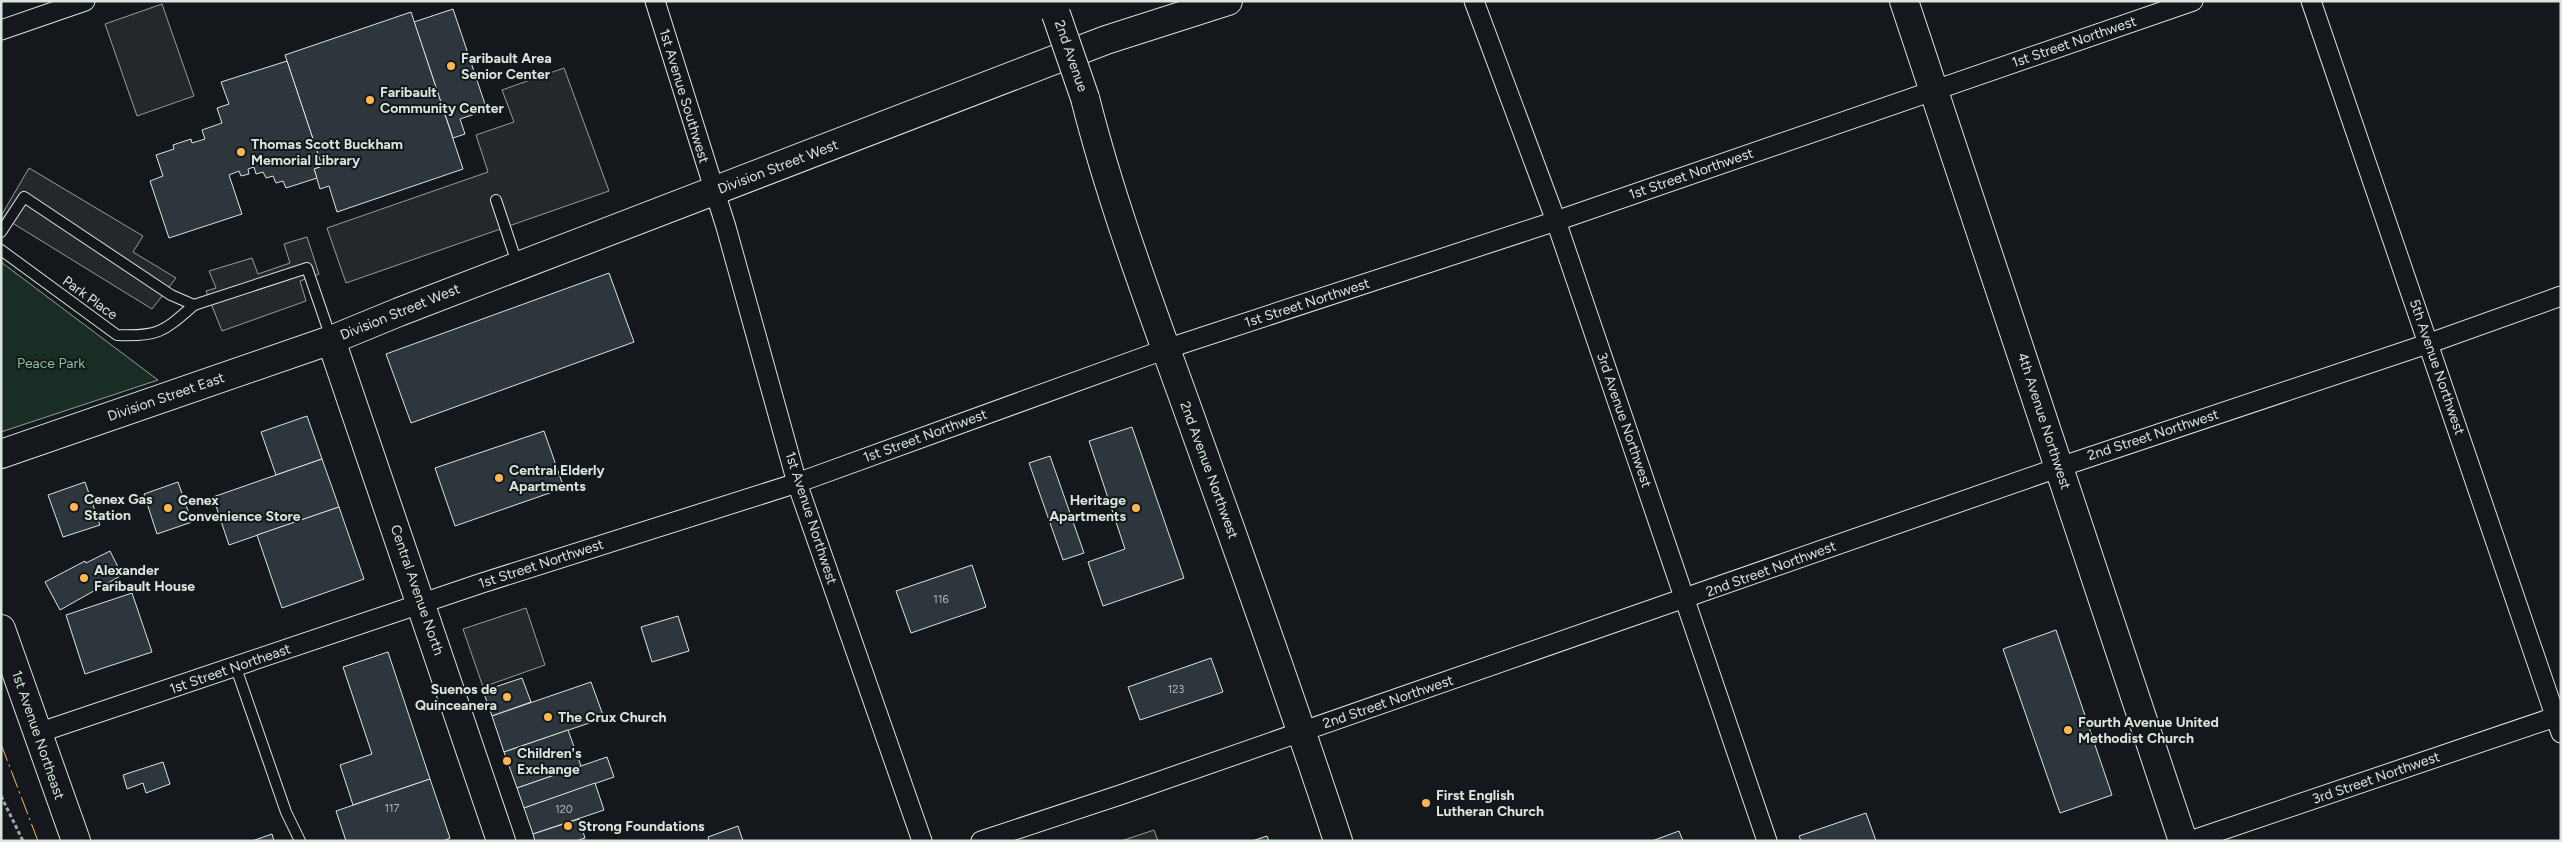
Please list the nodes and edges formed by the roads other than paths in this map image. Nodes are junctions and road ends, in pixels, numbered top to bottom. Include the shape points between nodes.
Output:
1 (86, 1) edge
2 (655, 1) edge
3 (1228, 1) edge
4 (1474, 1) edge
5 (1904, 1) edge
6 (2193, 1) edge
7 (2311, 1) edge
8 (1054, 8) edge
9 (1, 30) edge
10 (1934, 90) junction
11 (1085, 98) joint
12 (714, 191) junction
13 (496, 200) dead end
14 (1556, 221) junction
15 (1, 232) edge
16 (1, 250) edge
17 (518, 266) junction
18 (2561, 296) edge
19 (194, 305) junction
20 (331, 340) junction
21 (2430, 343) junction
22 (1166, 349) junction
23 (1, 454) edge
24 (2060, 466) junction
25 (797, 483) junction
26 (1685, 599) junction
27 (422, 604) junction
28 (1, 629) edge
29 (236, 668) junction
30 (2559, 721) edge
31 (1302, 731) junction
32 (38, 733) junction
33 (76, 841) edge
34 (300, 841) edge
35 (501, 841) edge
36 (922, 841) edge
37 (981, 841) edge
38 (1338, 841) edge
39 (1767, 841) edge
40 (2183, 841) edge
41 (2190, 841) edge

1 - 9 street
2 - 12 street, 1st Avenue Southwest
3 - 12 street, Division Street West via 1106,40
4 - 14 street, 3rd Avenue Northwest
5 - 10 street, 4th Avenue Northwest
6 - 10 street, 1st Street Northwest
7 - 21 street, 5th Avenue Northwest
8 - 11 street, 2nd Avenue, bridge
10 - 14 street, 1st Street Northwest
10 - 24 street, 4th Avenue Northwest
11 - 22 street, 2nd Avenue Northwest via 1099,152
12 - 17 street, Division Street West
12 - 25 street, 1st Avenue Northwest
13 - 17 lane
14 - 22 street, 1st Street Northwest
14 - 26 street, 3rd Avenue Northwest
15 - 19 lane via 24,197 171,296
16 - 19 lane, Park Place via 118,335 140,336 164,330
17 - 20 street, Division Street West
18 - 21 street, 2nd Street Northwest
19 - 20 lane via 308,268
20 - 23 street, Division Street East
20 - 27 street, Central Avenue North
21 - 24 street, 2nd Street Northwest
21 - 30 street, 5th Avenue Northwest
22 - 25 street, 1st Street Northwest
22 - 31 street, 2nd Avenue Northwest
24 - 26 street, 2nd Street Northwest
24 - 40 street, 4th Avenue Northwest
25 - 27 street, 1st Street Northwest
25 - 36 street, 1st Avenue Northwest
26 - 31 street, 2nd Street Northwest
26 - 39 street, 3rd Avenue Northwest
27 - 29 street, 1st Street Northeast
27 - 35 street, Central Avenue North
28 - 32 street, 1st Avenue Northeast
29 - 32 street, 1st Street Northeast
29 - 34 lane via 286,812
30 - 41 street, 3rd Street Northwest
31 - 37 street, 2nd Street Northwest
31 - 38 street, 2nd Avenue Northwest
32 - 33 street, 1st Avenue Northeast

